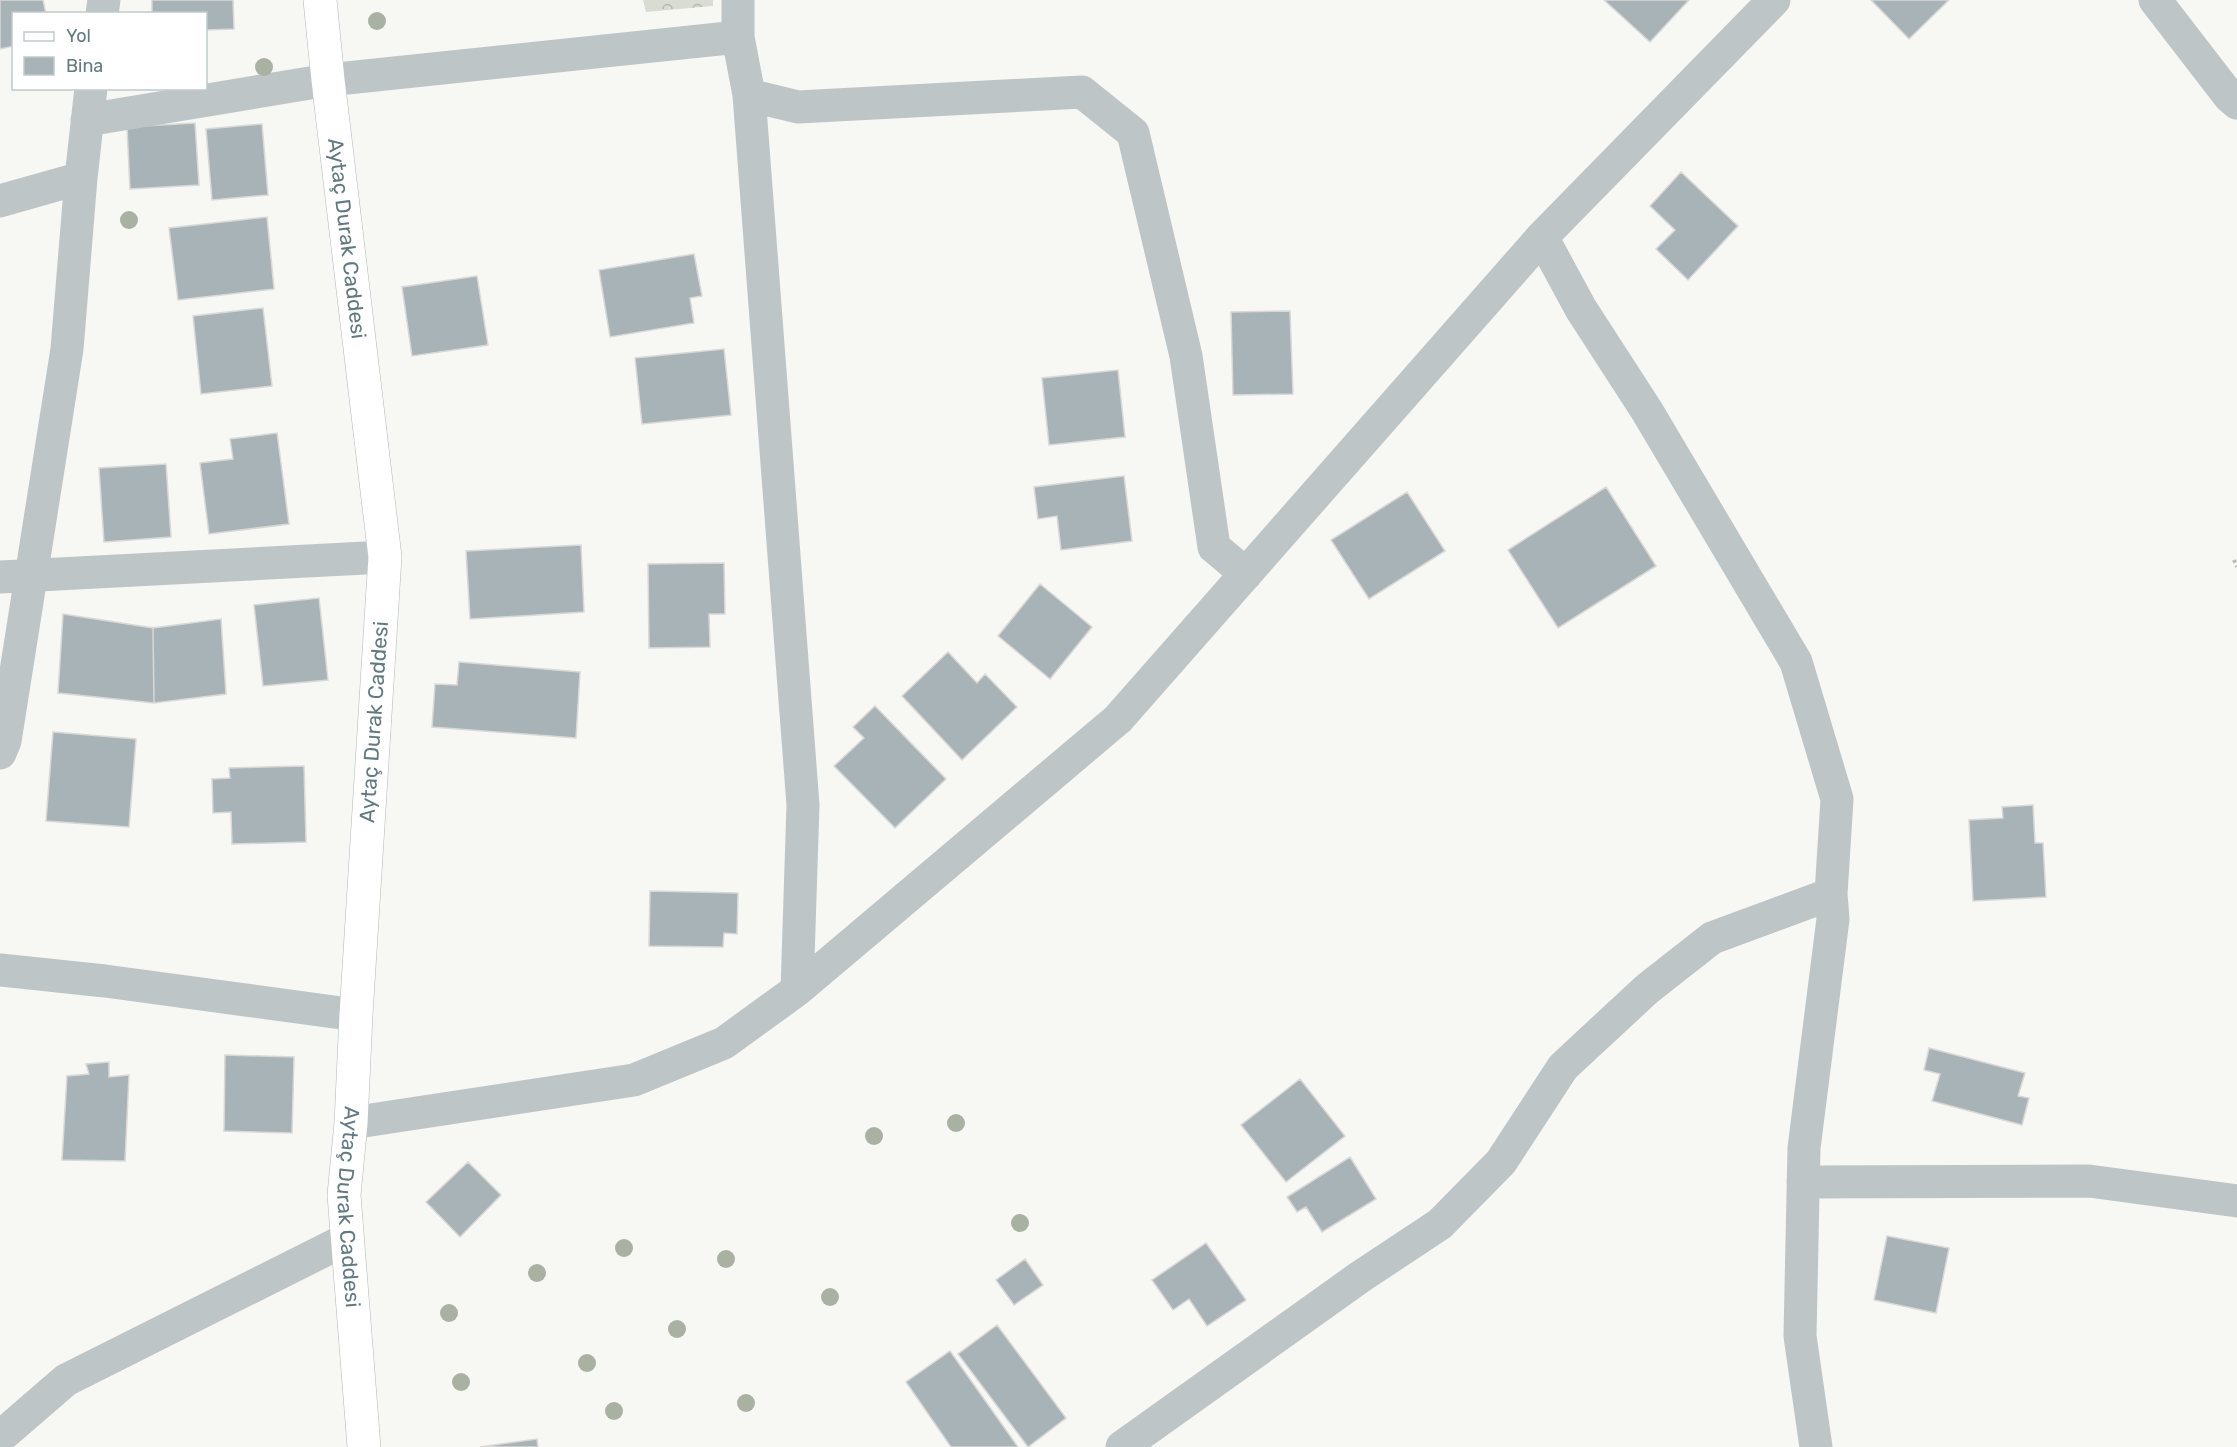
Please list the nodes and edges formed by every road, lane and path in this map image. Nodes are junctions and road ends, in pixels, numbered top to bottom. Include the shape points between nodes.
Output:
1 (321, 0) edge
2 (738, 0) edge
3 (1774, 0) edge
4 (2155, 0) edge
5 (738, 37) junction
6 (328, 80) junction
7 (749, 95) junction
8 (2237, 103) edge
9 (89, 104) edge
10 (81, 178) junction
11 (0, 201) edge
12 (1542, 237) junction
13 (385, 557) junction
14 (2234, 560) dead end
15 (2237, 567) edge
16 (1246, 574) junction
17 (15, 577) edge
18 (0, 753) edge
19 (1832, 894) junction
20 (0, 970) edge
21 (797, 990) junction
22 (356, 1014) junction
23 (351, 1123) junction
24 (1803, 1182) junction
25 (2237, 1201) edge
26 (346, 1239) junction
27 (0, 1437) edge
28 (364, 1447) edge
29 (1122, 1447) edge
30 (1816, 1447) edge

1 - 6 main road, Aytaç Durak Caddesi
2 - 5 street
3 - 12 street
4 - 8 street
5 - 6 street
5 - 7 street
6 - 9 street
6 - 13 main road, Aytaç Durak Caddesi
7 - 16 street via 798,107 1082,92 1133,133 1186,356 1214,546
7 - 21 street via 803,805
9 - 10 street
10 - 11 street
10 - 17 street via 67,349
12 - 16 street
12 - 19 street via 1581,309 1647,411 1796,662 1837,799
13 - 17 street
13 - 22 main road, Aytaç Durak Caddesi
14 - 15 path
16 - 21 street via 1118,719
17 - 18 street via 5,741
19 - 24 street via 1833,919
19 - 29 street via 1712,938 1647,989 1563,1067 1501,1162 1440,1224
20 - 22 street
21 - 23 street via 724,1043 634,1080
22 - 23 main road, Aytaç Durak Caddesi
23 - 26 main road, Aytaç Durak Caddesi via 344,1195
24 - 25 street via 2089,1181
24 - 30 street via 1800,1336
26 - 27 street via 66,1380
26 - 28 main road, Aytaç Durak Caddesi

